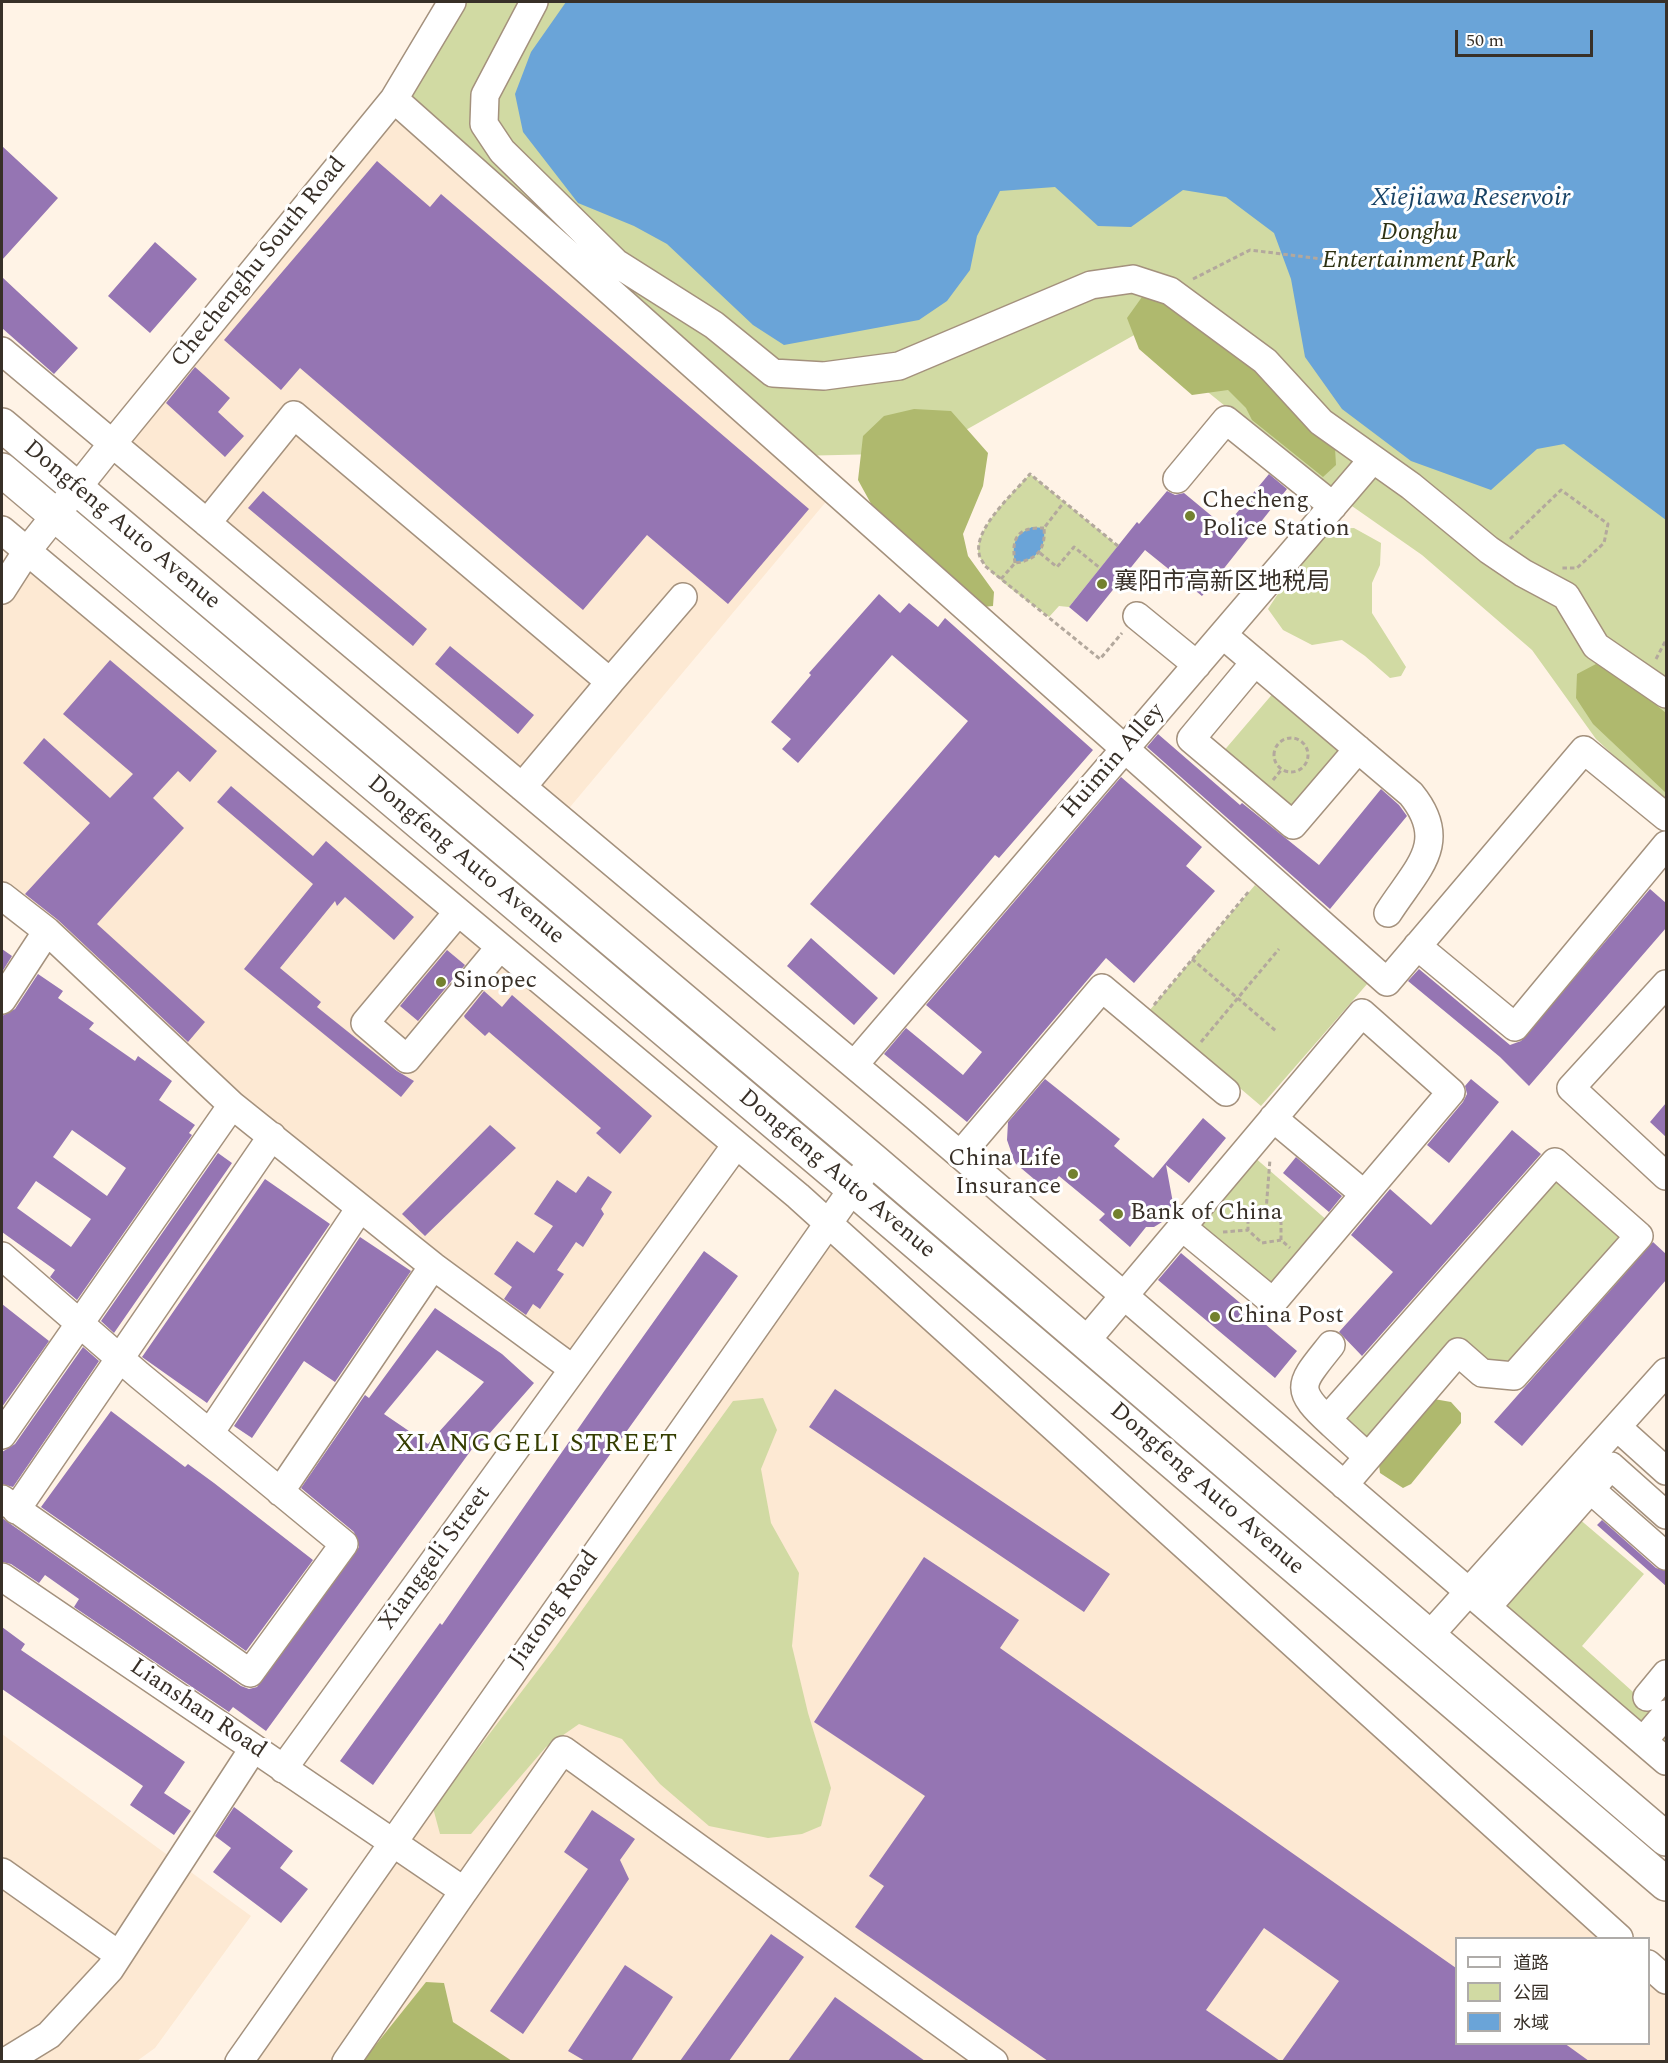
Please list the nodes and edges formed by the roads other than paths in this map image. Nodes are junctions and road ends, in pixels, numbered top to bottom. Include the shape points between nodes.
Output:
1 (452, 2) edge
2 (534, 2) edge
3 (393, 99) junction
4 (2, 351) edge
5 (2, 425) edge
6 (112, 444) junction
7 (1373, 459) junction
8 (2, 470) edge
9 (1177, 479) dead end
10 (77, 489) junction
11 (1333, 506) junction
12 (55, 516) junction
13 (207, 523) junction
14 (2, 530) edge
15 (27, 551) junction
16 (2, 590) edge
17 (683, 597) dead end
18 (1137, 616) road end
19 (1223, 634) junction
20 (1255, 662) junction
21 (1197, 665) junction
22 (610, 682) junction
23 (1666, 693) edge
24 (1126, 749) junction
25 (1358, 749) junction
26 (522, 787) junction
27 (1666, 817) edge
28 (1666, 845) edge
29 (2, 896) edge
30 (458, 912) junction
31 (1388, 913) dead end
32 (47, 931) junction
33 (1417, 946) junction
34 (500, 947) junction
35 (1666, 984) edge
36 (2, 1000) edge
37 (854, 1065) junction
38 (1226, 1092) dead end
39 (232, 1105) junction
40 (1273, 1118) junction
41 (272, 1136) junction
42 (736, 1144) junction
43 (960, 1155) junction
44 (874, 1161) junction
45 (1666, 1176) edge
46 (852, 1188) junction
47 (1364, 1194) junction
48 (360, 1208) junction
49 (827, 1223) junction
50 (1182, 1227) junction
51 (2, 1256) edge
52 (433, 1266) junction
53 (1123, 1297) junction
54 (80, 1323) junction
55 (1085, 1342) junction
56 (1331, 1345) dead end
57 (121, 1359) junction
58 (573, 1369) junction
59 (1666, 1372) edge
60 (1332, 1424) junction
61 (1617, 1426) junction
62 (210, 1433) junction
63 (2, 1435) edge
64 (1368, 1457) junction
65 (1604, 1458) junction
66 (1666, 1471) edge
67 (1344, 1485) junction
68 (1591, 1490) junction
69 (280, 1492) junction
70 (9, 1504) edge
71 (1666, 1515) edge
72 (1666, 1556) edge
73 (2, 1577) edge
74 (1478, 1599) junction
75 (1429, 1636) junction
76 (1666, 1674) edge
77 (1657, 1705) edge
78 (1643, 1741) junction
79 (253, 1749) junction
80 (1666, 1761) edge
81 (283, 1769) junction
82 (1666, 1839) edge
83 (392, 1843) junction
84 (2, 1872) edge
85 (1666, 1884) edge
86 (468, 1885) junction
87 (1618, 1937) edge
88 (119, 1955) junction
89 (1650, 1966) edge
90 (1666, 1980) edge
91 (5, 2061) edge
92 (239, 2061) edge
93 (346, 2061) edge
94 (994, 2061) edge

1 - 3 street, Chechenghu South Road
2 - 7 street via 484,95 484,124 502,151 616,263 714,325 773,373 825,376 899,366 1091,285 1133,279 1170,291 1265,361 1321,422
3 - 6 street, Chechenghu South Road
3 - 24 street
4 - 6 street
5 - 10 main road, Dongfeng Auto Avenue
6 - 10 street, Chechenghu South Road
6 - 13 street
7 - 11 street, Huimin Alley
7 - 23 street via 1523,573 1566,596 1596,646
8 - 12 main road, Dongfeng Auto Avenue
9 - 11 street via 1226,420
10 - 12 street, Chechenghu South Road
10 - 44 main road, Dongfeng Auto Avenue
11 - 19 street, Huimin Alley
12 - 15 street, Chechenghu South Road
12 - 46 main road, Dongfeng Auto Avenue
13 - 22 street via 294,415
13 - 26 street
14 - 15 street
15 - 16 street, Chechenghu South Road
15 - 30 street
17 - 22 street
18 - 21 street
19 - 20 street
19 - 21 street, Huimin Alley
20 - 25 street
20 - 25 street via 1191,739 1293,825
21 - 24 street, Huimin Alley
22 - 26 street
24 - 33 street via 1387,982
24 - 37 street, Huimin Alley
25 - 31 street via 1411,794 1430,827 1428,850
26 - 37 street
27 - 33 street via 1584,750
28 - 33 street via 1515,1027
29 - 32 street
30 - 34 street
30 - 34 street via 365,1023 398,1052 407,1059
32 - 36 street
32 - 39 street
34 - 42 street
35 - 45 street via 1571,1088
37 - 43 street
38 - 43 street via 1102,988
39 - 41 street
39 - 54 street
40 - 47 street
40 - 47 street via 1362,1013 1451,1092
40 - 50 street
41 - 48 street
41 - 57 street
42 - 49 street
42 - 58 street, Xianggeli Street
43 - 53 street
44 - 46 street, Jiatong Road
44 - 55 main road, Dongfeng Auto Avenue
46 - 49 street, Jiatong Road
46 - 85 main road, Dongfeng Auto Avenue
47 - 50 street via 1273,1302
48 - 52 street
48 - 62 street
49 - 83 street, Jiatong Road
49 - 87 street
50 - 53 street
51 - 54 street
52 - 58 street
52 - 69 street
53 - 55 street
53 - 67 street
54 - 57 street
54 - 63 street
55 - 75 main road, Dongfeng Auto Avenue
56 - 60 street via 1306,1376 1304,1392 1309,1403
57 - 62 street
57 - 70 street
58 - 81 street, Xianggeli Street
59 - 61 street
60 - 64 street
60 - 64 street via 1332,1414 1555,1162 1639,1236 1514,1376 1482,1373 1458,1352
61 - 65 street
61 - 66 street
62 - 69 street
64 - 67 street
65 - 68 street
65 - 71 street
65 - 74 street
67 - 74 street
68 - 72 street
68 - 74 street
69 - 70 street via 344,1544 250,1673
73 - 79 street, Lianshan Road
74 - 75 street
74 - 78 street
75 - 82 main road, Dongfeng Auto Avenue
76 - 77 street
77 - 78 street
78 - 80 street
79 - 81 street, Lianshan Road
79 - 88 street
81 - 83 street, Lianshan Road
83 - 86 street, Lianshan Road via 464,1891
83 - 92 street, Jiatong Road
84 - 88 street
86 - 93 street
86 - 94 street via 563,1750
88 - 91 street via 49,2036
89 - 90 street

